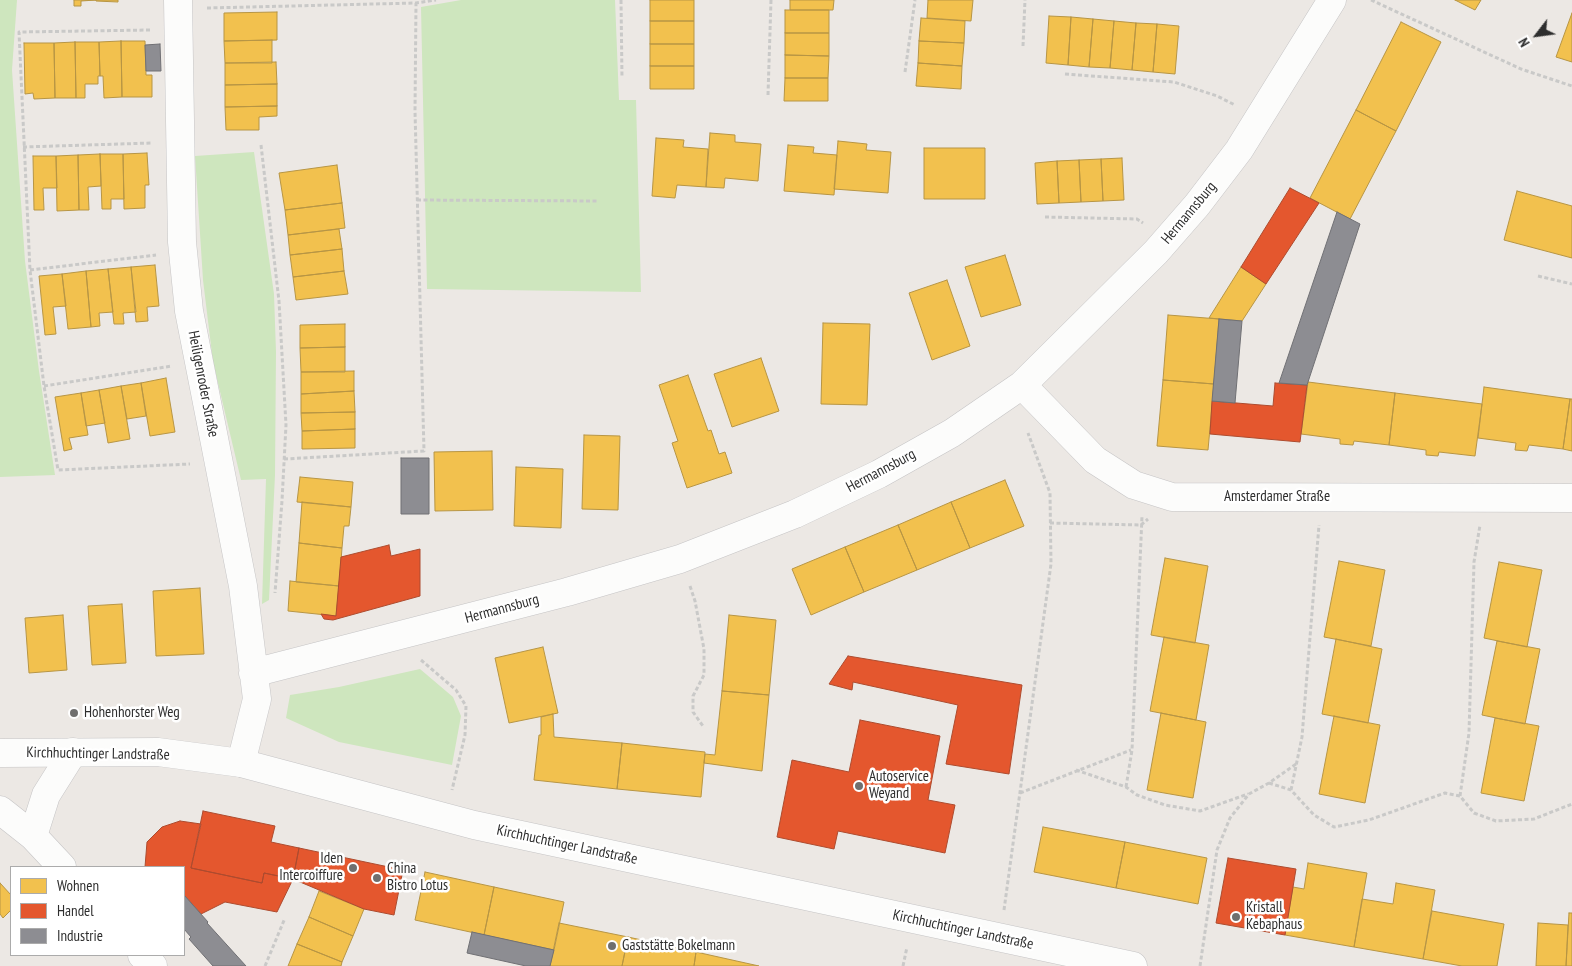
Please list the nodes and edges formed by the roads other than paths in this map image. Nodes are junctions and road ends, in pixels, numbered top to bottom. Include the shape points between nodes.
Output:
1 (1332, 0) edge
2 (178, 13) edge
3 (1017, 389) junction
4 (1572, 498) edge
5 (253, 674) junction
6 (73, 752) junction
7 (0, 753) edge
8 (241, 763) junction
9 (0, 810) edge
10 (33, 836) junction
11 (61, 866) edge
12 (143, 956) edge
13 (152, 966) edge
14 (1132, 966) edge

1 - 3 street, Hermannsburg via 1239,150 1197,205
2 - 5 street, Heiligenroder Straße via 183,252 188,311 243,586
3 - 4 street, Amsterdamer Straße via 1095,460 1134,484 1172,496
3 - 5 street, Hermannsburg via 952,433 879,474 795,514 680,558 567,592
5 - 8 street, Heiligenroder Straße via 257,699
6 - 7 street, Kirchhuchtinger Landstraße
6 - 8 street, Kirchhuchtinger Landstraße via 158,752
6 - 10 street via 46,795
8 - 14 street, Kirchhuchtinger Landstraße via 445,818
9 - 10 street
10 - 11 street
12 - 13 street

